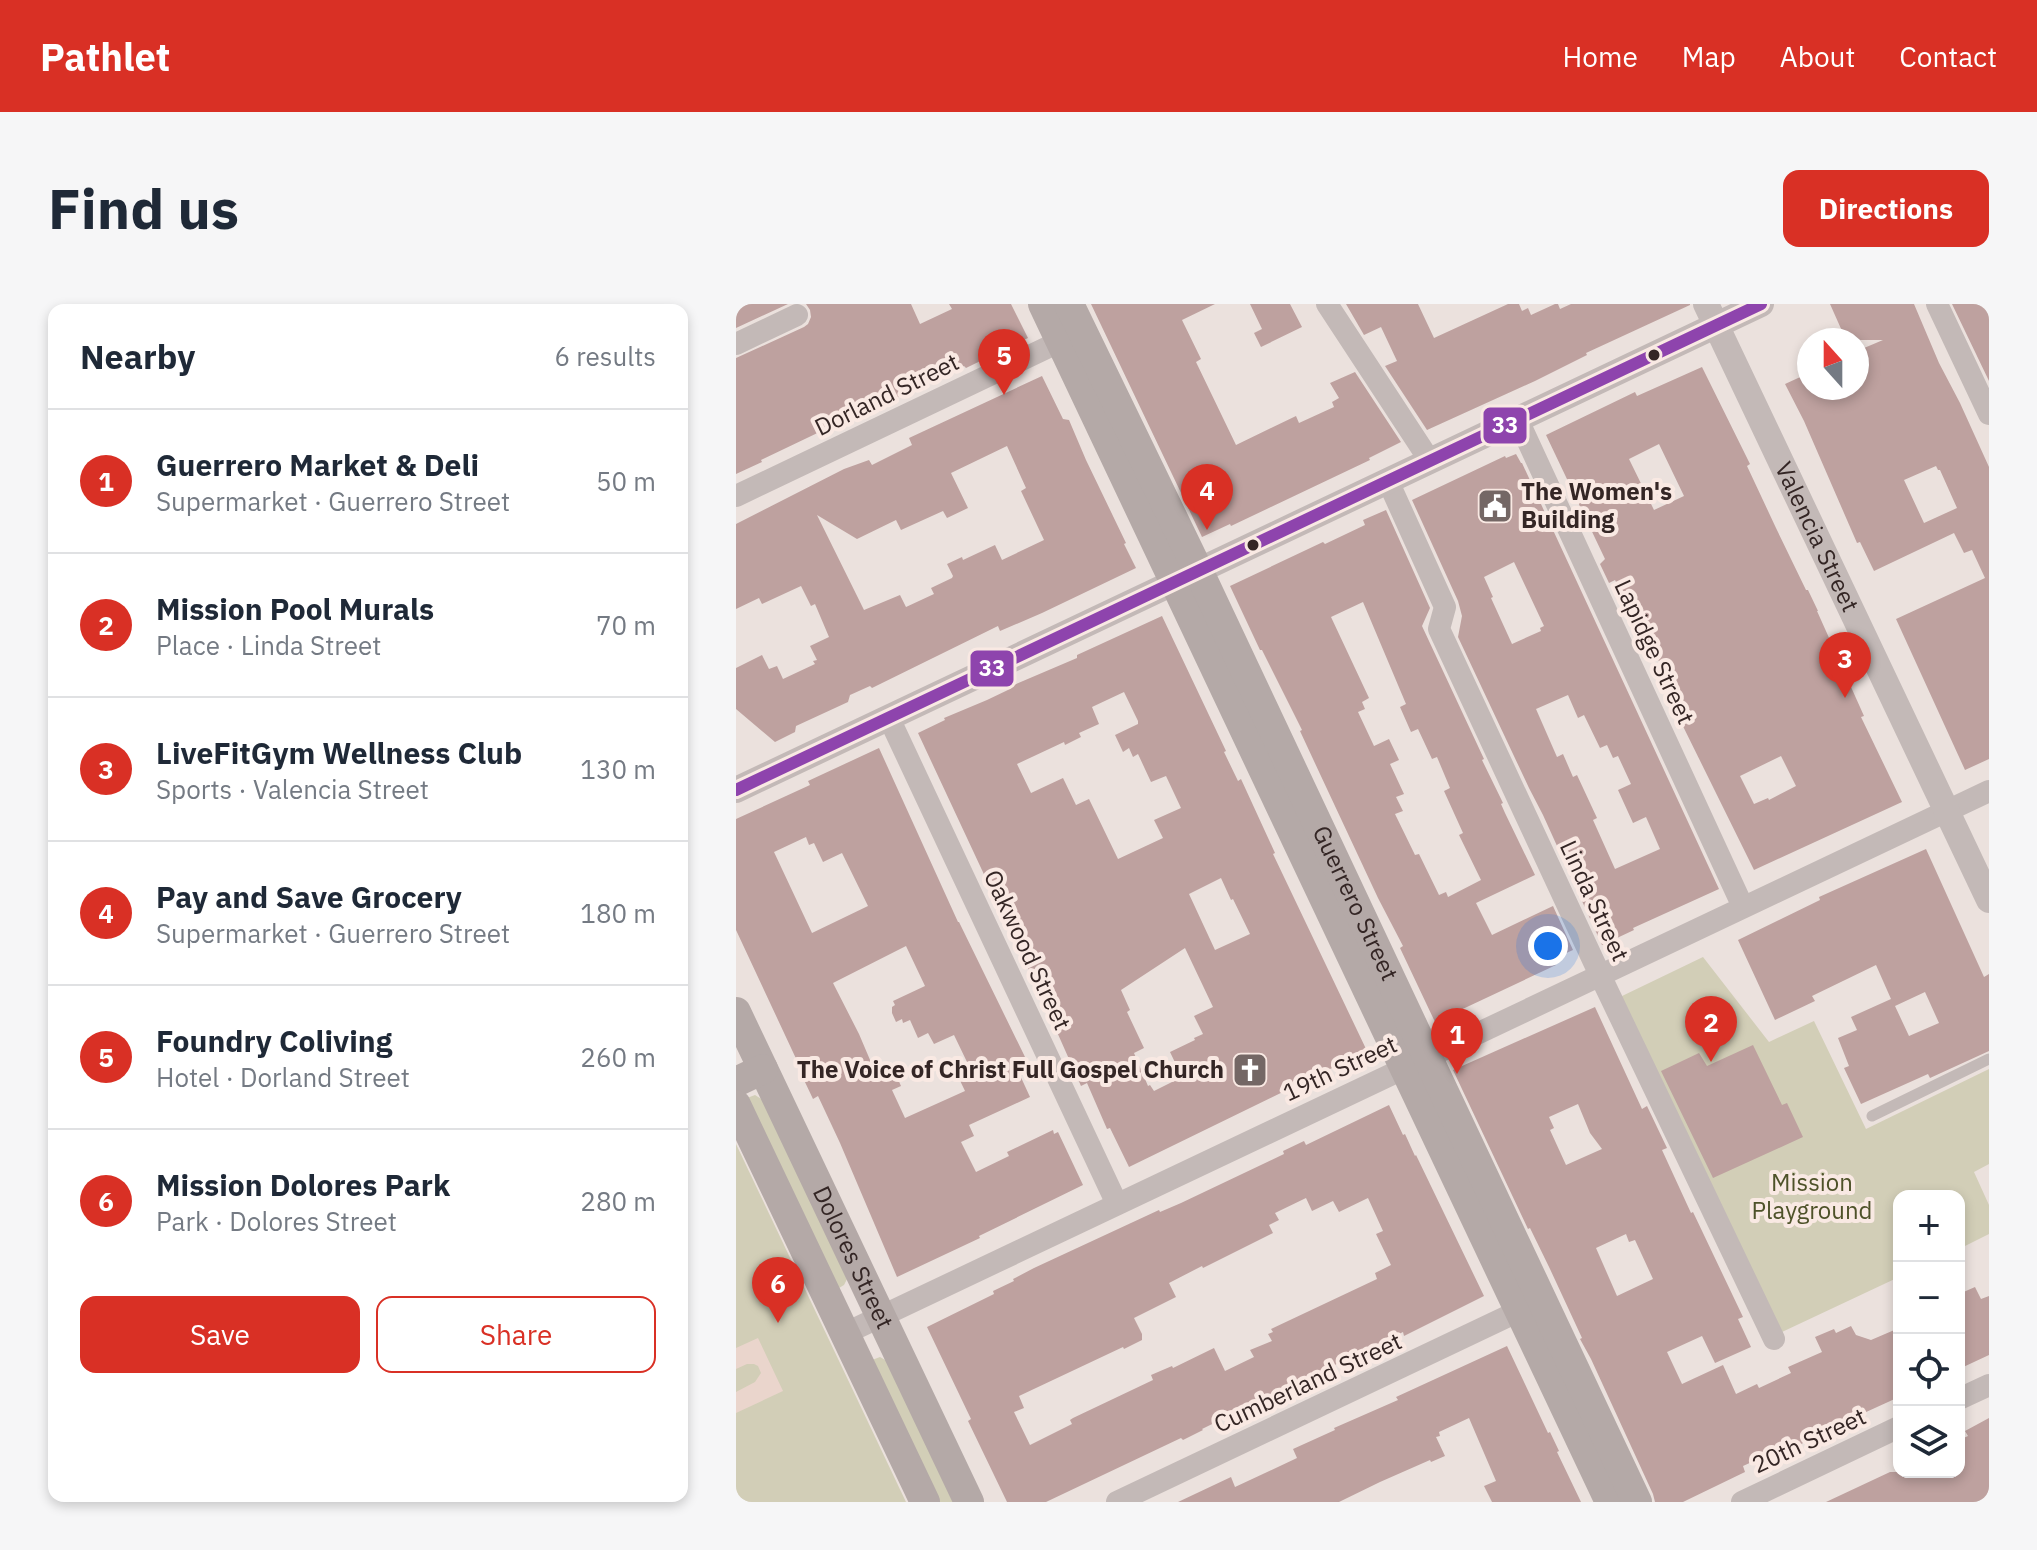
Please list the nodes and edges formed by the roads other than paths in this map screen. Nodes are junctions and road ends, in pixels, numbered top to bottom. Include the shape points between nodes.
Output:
1 (1043, 304) edge
2 (1069, 304) edge
3 (1327, 304) edge
4 (1761, 304) edge
5 (1937, 304) edge
6 (797, 315) dead end
7 (1711, 315) edge
8 (1061, 341) junction
9 (736, 344) edge
10 (1989, 414) edge
11 (1518, 420) junction
12 (1430, 461) junction
13 (1388, 481) junction
14 (736, 496) edge
15 (1187, 576) junction
16 (889, 718) junction
17 (736, 790) edge
18 (1989, 791) edge
19 (1947, 811) junction
20 (1989, 900) edge
21 (1743, 907) junction
22 (1600, 975) junction
23 (736, 1012) edge
24 (1989, 1059) edge
25 (1415, 1062) junction
26 (750, 1075) edge
27 (736, 1105) edge
28 (1872, 1116) dead end
29 (1117, 1204) junction
30 (1521, 1310) junction
31 (881, 1318) junction
32 (844, 1334) junction
33 (1774, 1339) dead end
34 (1989, 1385) edge
35 (1965, 1396) edge
36 (1893, 1430) edge
37 (925, 1502) edge
38 (969, 1502) edge
39 (1117, 1502) edge
40 (1610, 1502) edge
41 (1637, 1502) edge
42 (1742, 1502) edge

1 - 8 main road, Guerrero Street
2 - 15 main road, Guerrero Street
3 - 12 street
4 - 7 street
5 - 10 street
6 - 9 street
7 - 11 street
7 - 19 street, Valencia Street
8 - 14 street, Dorland Street
8 - 15 main road, Guerrero Street
11 - 12 street
11 - 21 street, Lapidge Street
12 - 13 street
13 - 15 street
13 - 22 street, Linda Street via 1445,607 1439,629
15 - 16 street
15 - 25 main road, Guerrero Street
16 - 17 street
16 - 29 street, Oakwood Street
18 - 19 street, 19th Street
19 - 20 street, Valencia Street
19 - 21 street, 19th Street
21 - 22 street, 19th Street
22 - 25 street, 19th Street
22 - 33 street, Linda Street
23 - 26 main road, Dolores Street
24 - 28 lane
25 - 29 street, 19th Street
25 - 30 main road, Guerrero Street
25 - 41 main road, Guerrero Street
26 - 31 main road, Dolores Street
27 - 32 main road, Dolores Street
29 - 31 street, 19th Street
30 - 39 street, Cumberland Street
30 - 40 main road, Guerrero Street
31 - 32 street, 19th Street
31 - 38 main road, Dolores Street
32 - 37 main road, Dolores Street
34 - 35 street
36 - 42 street, 20th Street

